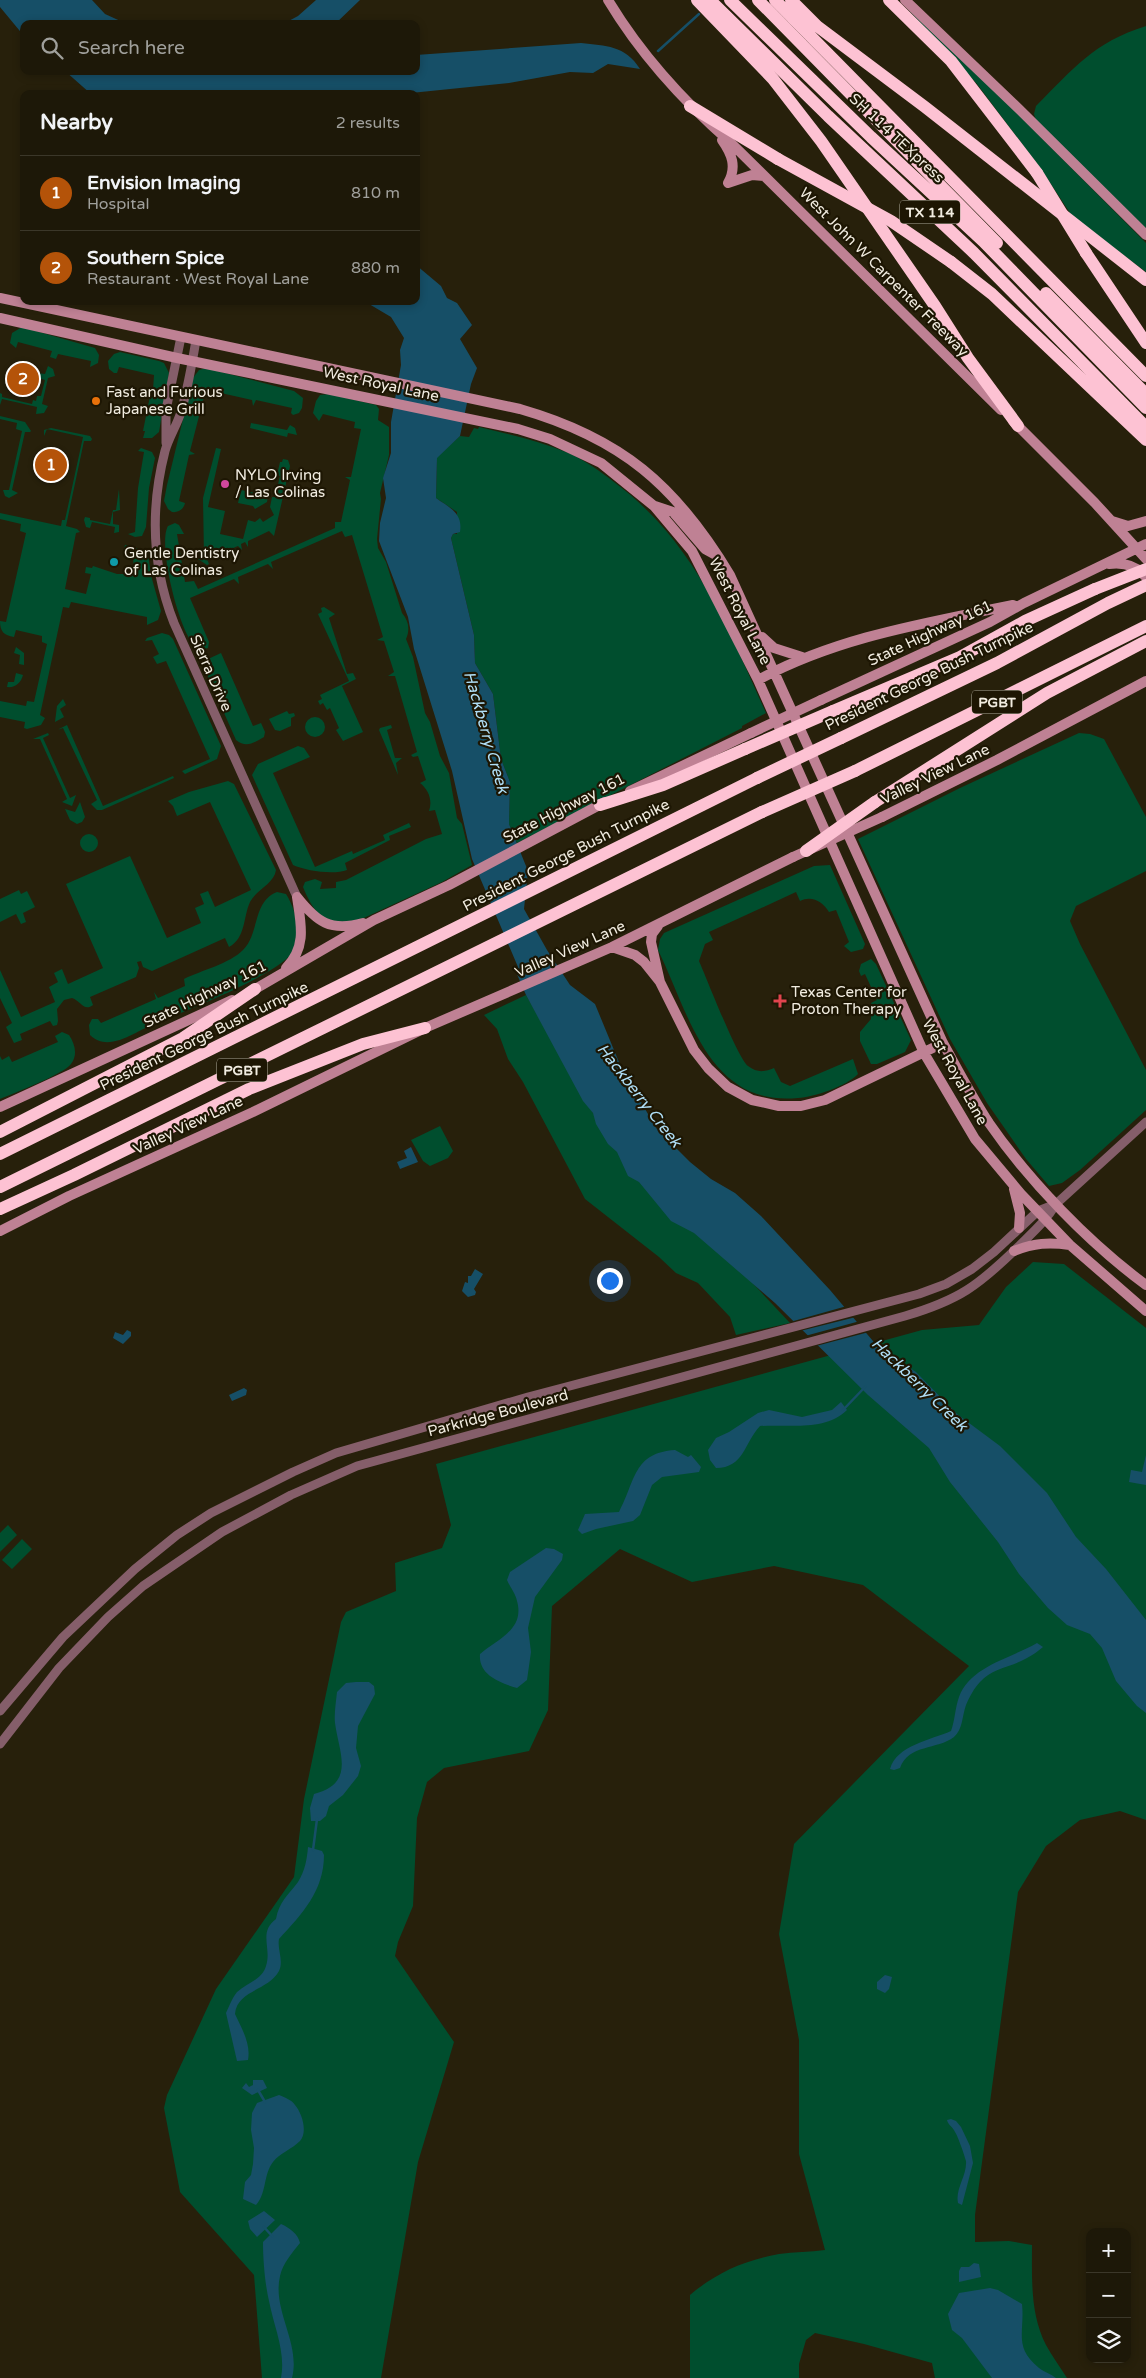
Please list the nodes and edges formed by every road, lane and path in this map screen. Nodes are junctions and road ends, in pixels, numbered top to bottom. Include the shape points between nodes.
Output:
1 (608, 0) edge
2 (697, 0) edge
3 (710, 0) edge
4 (730, 0) edge
5 (758, 0) edge
6 (775, 0) edge
7 (791, 0) edge
8 (890, 0) edge
9 (905, 0) edge
10 (690, 106) junction
11 (715, 129) junction
12 (764, 176) junction
13 (1146, 235) edge
14 (1146, 280) edge
15 (0, 298) edge
16 (20, 302) edge
17 (32, 305) edge
18 (0, 318) edge
19 (181, 337) junction
20 (196, 340) junction
21 (1146, 343) edge
22 (177, 358) junction
23 (192, 361) junction
24 (1146, 376) edge
25 (1146, 394) edge
26 (1146, 408) edge
27 (1018, 426) junction
28 (1146, 427) edge
29 (1146, 440) edge
30 (166, 448) junction
31 (654, 506) junction
32 (1111, 521) junction
33 (1146, 521) edge
34 (1146, 544) edge
35 (1136, 549) junction
36 (719, 556) junction
37 (1146, 559) edge
38 (1100, 566) junction
39 (1146, 570) edge
40 (1146, 577) edge
41 (1146, 585) edge
42 (1024, 603) junction
43 (1142, 628) edge
44 (758, 632) junction
45 (1145, 642) edge
46 (802, 658) junction
47 (775, 671) junction
48 (758, 680) junction
49 (1146, 681) edge
50 (600, 805) junction
51 (806, 851) junction
52 (297, 897) junction
53 (374, 920) junction
54 (659, 925) junction
55 (612, 947) junction
56 (275, 978) junction
57 (660, 982) junction
58 (256, 989) junction
59 (425, 1028) junction
60 (943, 1043) junction
61 (924, 1053) junction
62 (0, 1107) edge
63 (1146, 1122) edge
64 (0, 1132) edge
65 (0, 1154) edge
66 (1011, 1182) junction
67 (0, 1187) edge
68 (1056, 1204) junction
69 (0, 1209) edge
70 (1038, 1211) junction
71 (1046, 1220) junction
72 (1019, 1228) junction
73 (0, 1231) edge
74 (1070, 1245) junction
75 (1014, 1251) junction
76 (1146, 1285) edge
77 (1146, 1311) edge
78 (0, 1712) edge
79 (0, 1744) edge

1 - 10 main road, West John W Carpenter Freeway via 638,46
2 - 27 highway via 773,79 821,141
3 - 28 highway, TX 114 via 974,253
4 - 26 highway, SH 114 TEXpress via 983,241
5 - 25 highway, SH 114 TEXpress
6 - 24 highway, TX 114
7 - 14 highway via 817,26
8 - 21 highway, bridge via 952,61 1037,173
9 - 13 main road
10 - 11 main road, West John W Carpenter Freeway
10 - 29 highway, bridge via 891,222 951,262 992,294
11 - 12 main road, West John W Carpenter Freeway
11 - 12 main road via 733,161 733,174 728,183 752,175
12 - 27 main road, West John W Carpenter Freeway
15 - 16 main road, West Royal Lane
17 - 19 main road, West Royal Lane
18 - 22 main road, West Royal Lane
19 - 20 main road, West Royal Lane
19 - 22 street, Sierra Drive
20 - 23 street, Sierra Drive
20 - 36 main road, West Royal Lane via 557,420 620,451 672,494
22 - 23 main road, West Royal Lane
22 - 30 street, Sierra Drive via 166,410
23 - 30 street, Sierra Drive via 181,413
23 - 31 main road, West Royal Lane via 479,420 550,439 601,463
27 - 32 main road, West John W Carpenter Freeway
30 - 52 street, Sierra Drive via 154,518 160,584 174,623
31 - 36 main road via 673,512 705,549
31 - 48 main road, West Royal Lane via 692,551
32 - 33 main road via 1128,526
32 - 35 main road, West John W Carpenter Freeway
34 - 35 main road, State Highway 161
35 - 37 main road, West John W Carpenter Freeway
35 - 38 main road, State Highway 161
36 - 44 main road, West Royal Lane
38 - 40 main road via 1123,563
38 - 42 main road, State Highway 161
39 - 50 highway, bridge via 1025,621 960,657 663,785
41 - 65 highway, President George Bush Turnpike / PGBT, bridge via 997,663 757,778
42 - 46 main road via 870,635
42 - 50 main road, State Highway 161, bridge via 957,638
43 - 67 highway, PGBT, bridge
44 - 46 main road via 774,648
44 - 47 main road, West Royal Lane
45 - 51 highway, bridge via 1047,693 874,802
46 - 47 main road
47 - 48 main road
47 - 60 main road, West Royal Lane
48 - 61 main road, West Royal Lane
49 - 51 main road, Valley View Lane, bridge via 997,760
50 - 53 main road, State Highway 161 via 449,885
51 - 54 main road, Valley View Lane, bridge
52 - 53 main road via 316,918 332,926
52 - 56 main road via 302,928 299,949
53 - 56 main road, State Highway 161
54 - 55 main road, Valley View Lane
54 - 57 main road via 650,942
55 - 57 main road via 635,954
55 - 59 main road, Valley View Lane
56 - 58 main road, State Highway 161
57 - 61 main road via 694,1050 708,1068 728,1087 752,1100 771,1105 800,1106 825,1100
58 - 62 main road, State Highway 161
58 - 64 highway via 183,1038
59 - 69 highway via 363,1044 249,1089
59 - 73 main road, Valley View Lane
60 - 61 main road
60 - 68 main road, West Royal Lane via 990,1124
61 - 66 main road, West Royal Lane via 975,1139
63 - 68 street, Parkridge Boulevard
66 - 70 main road, West Royal Lane
66 - 72 main road via 1018,1196
68 - 70 street, Parkridge Boulevard
68 - 71 street, Parkridge Boulevard
68 - 76 main road, West Royal Lane via 1103,1250
70 - 71 main road, West Royal Lane
70 - 72 street, Parkridge Boulevard
71 - 74 main road, West Royal Lane
71 - 75 street, Parkridge Boulevard
72 - 78 street, Parkridge Boulevard via 994,1252 946,1284 919,1294 528,1397 351,1449 321,1459 252,1491 177,1535 135,1570 63,1637
74 - 75 main road via 1032,1244
74 - 77 main road, West Royal Lane
75 - 79 street, Parkridge Boulevard via 974,1287 930,1308 356,1466 265,1508 188,1553 108,1617 59,1668

